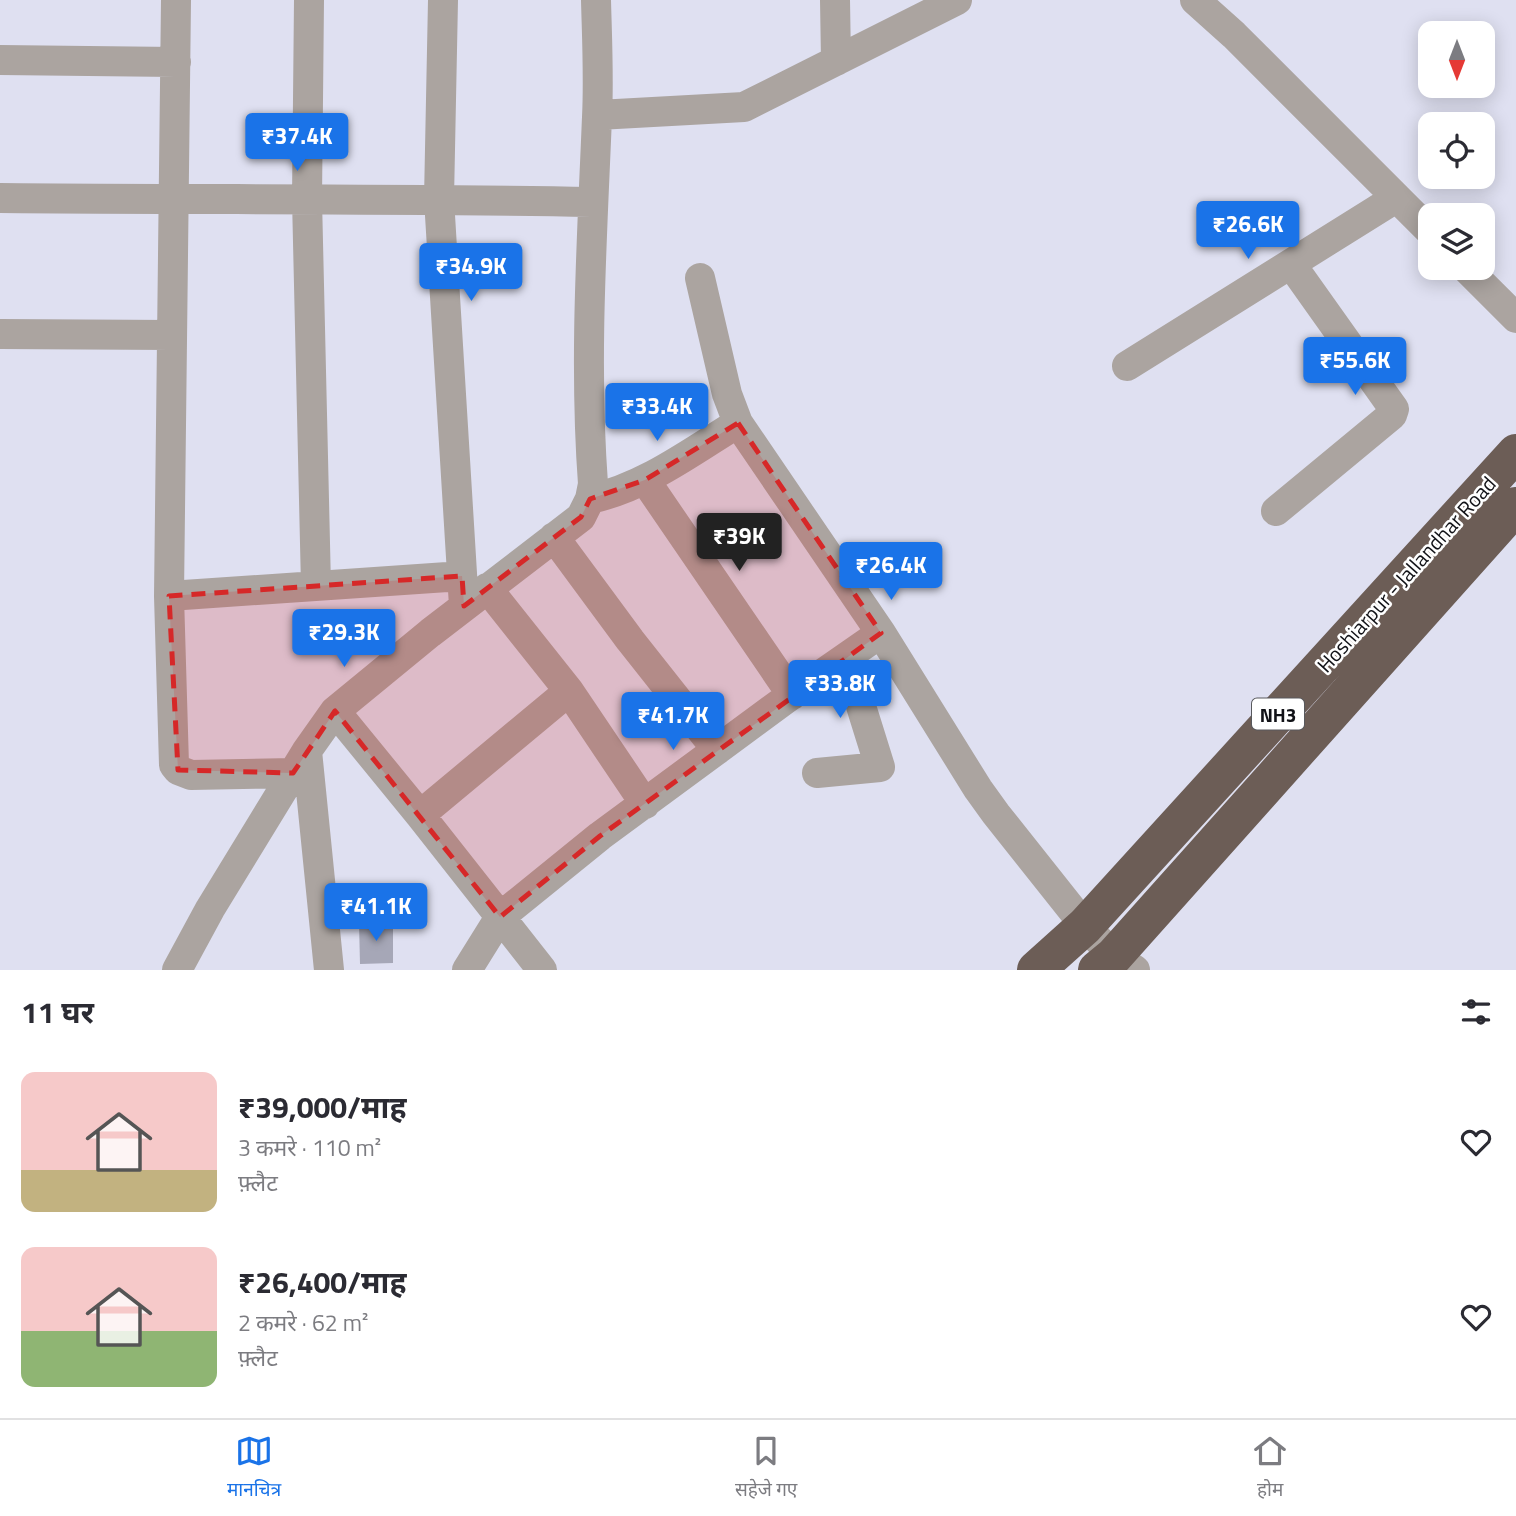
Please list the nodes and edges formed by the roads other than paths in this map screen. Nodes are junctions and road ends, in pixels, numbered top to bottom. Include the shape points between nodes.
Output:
1 (176, 0) edge
2 (309, 0) edge
3 (443, 0) edge
4 (596, 0) edge
5 (835, 0) edge
6 (957, 0) edge
7 (1195, 0) edge
8 (0, 60) edge
9 (836, 61) junction
10 (176, 62) junction
11 (598, 115) junction
12 (0, 198) edge
13 (1396, 198) junction
14 (307, 199) junction
15 (439, 199) junction
16 (174, 200) junction
17 (592, 202) junction
18 (1418, 219) edge
19 (1291, 264) junction
20 (700, 278) dead end
21 (1478, 280) edge
22 (1516, 318) edge
23 (0, 334) edge
24 (171, 335) junction
25 (1127, 366) dead end
26 (738, 423) junction
27 (1516, 453) edge
28 (645, 480) junction
29 (590, 499) junction
30 (1516, 506) edge
31 (1276, 511) dead end
32 (554, 537) junction
33 (475, 582) junction
34 (316, 586) junction
35 (169, 596) junction
36 (881, 633) junction
37 (846, 657) junction
38 (569, 691) junction
39 (792, 695) junction
40 (335, 711) junction
41 (717, 750) junction
42 (300, 762) junction
43 (817, 773) dead end
44 (645, 804) junction
45 (421, 815) junction
46 (500, 917) junction
47 (1085, 926) junction
48 (1115, 965) edge
49 (177, 970) edge
50 (329, 970) edge
51 (467, 970) edge
52 (542, 970) edge
53 (1036, 970) edge

1 - 10 street
2 - 14 street
3 - 15 street
4 - 11 street
5 - 9 street
6 - 9 street
7 - 13 street
8 - 10 street
9 - 11 street via 744,107
10 - 16 street
11 - 17 street
12 - 16 street
13 - 18 street
13 - 19 street
14 - 15 street
14 - 16 street
14 - 34 street
15 - 17 street
15 - 33 street
16 - 24 street
17 - 29 street
19 - 25 street
19 - 31 street via 1394,409
20 - 26 street
21 - 22 street
23 - 24 street
24 - 35 street
26 - 28 street
26 - 36 street
27 - 47 highway, Hoshiarpur - Jallandhar Road / NH3
28 - 29 street
28 - 39 street
29 - 32 street via 581,517
30 - 48 highway, Hoshiarpur - Jallandhar Road / NH3
32 - 33 street
32 - 41 street
33 - 34 street
33 - 38 street
33 - 40 street via 464,606
34 - 35 street
35 - 42 street via 174,765 191,775
36 - 37 street
36 - 47 street via 978,789
37 - 39 street
37 - 43 street via 880,767
38 - 44 street
38 - 45 street
39 - 41 street
40 - 42 street
40 - 45 street
41 - 44 street
42 - 49 street
42 - 50 street
44 - 46 street
45 - 46 street
46 - 51 street
46 - 52 street
47 - 48 street
47 - 53 highway, Hoshiarpur - Jallandhar Road / NH3

